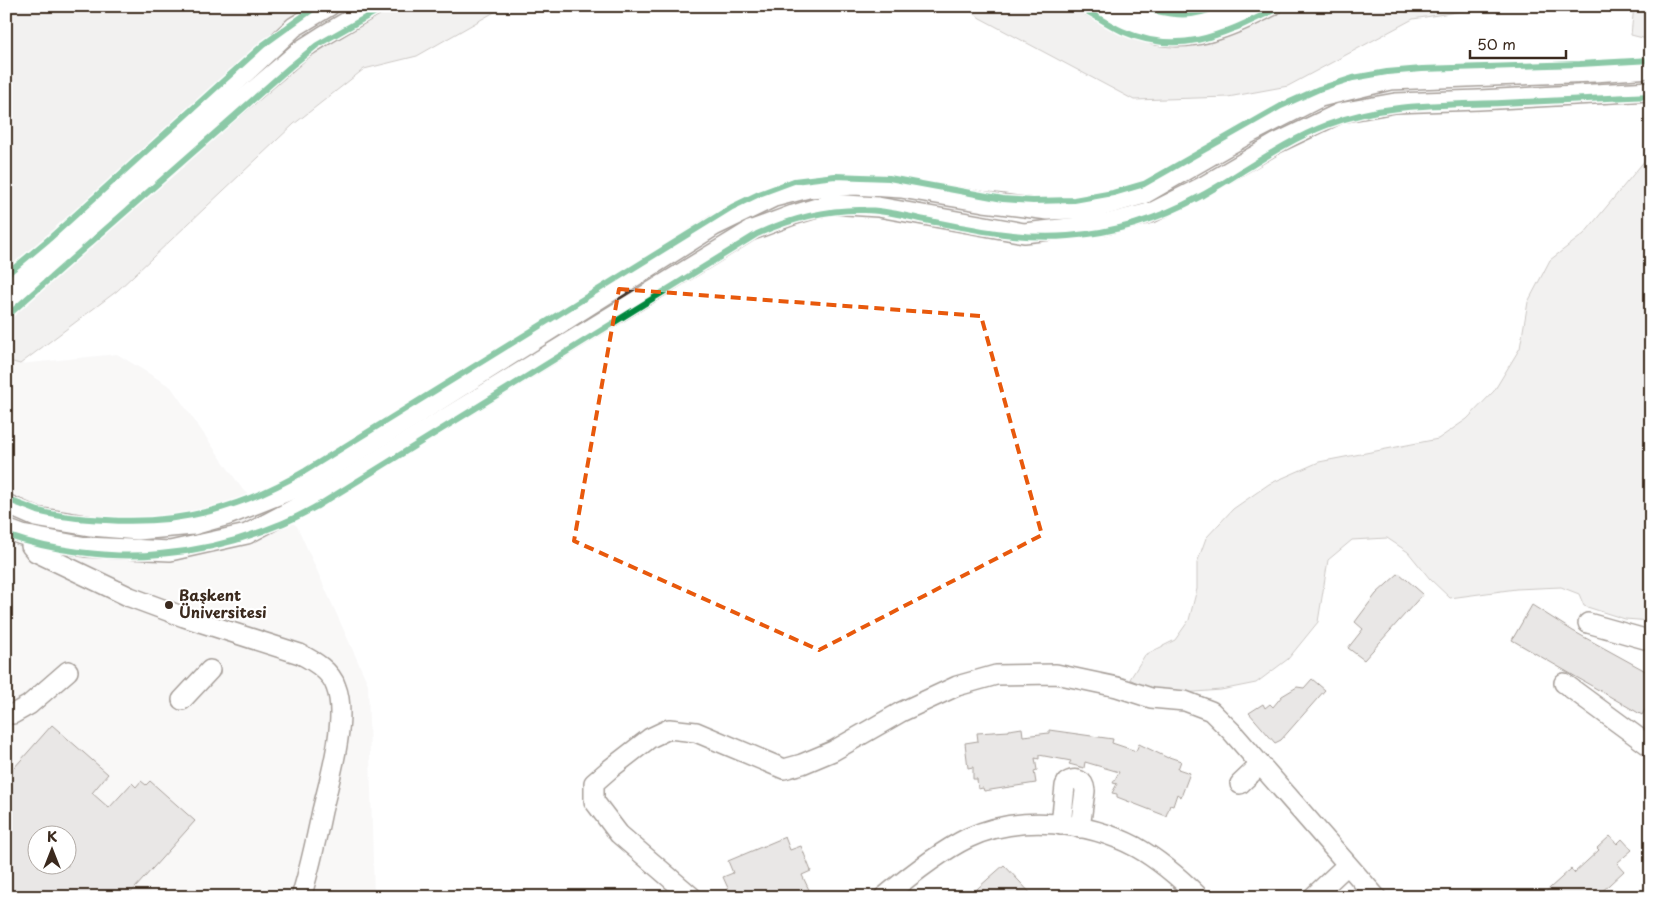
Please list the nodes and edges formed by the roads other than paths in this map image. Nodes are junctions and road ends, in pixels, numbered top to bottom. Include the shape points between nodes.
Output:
1 (329, 6) edge
2 (374, 6) edge
3 (1091, 6) edge
4 (1121, 6) edge
5 (1236, 6) edge
6 (1272, 6) edge
7 (1651, 68) edge
8 (1651, 91) edge
9 (6, 286) edge
10 (6, 304) edge
11 (6, 504) edge
12 (15, 536) edge
13 (1588, 623) dead end
14 (1651, 639) edge
15 (210, 670) dead end
16 (68, 671) dead end
17 (1564, 683) dead end
18 (182, 700) dead end
19 (9, 715) edge
20 (1651, 747) edge
21 (1260, 765) junction
22 (1240, 784) dead end
23 (1061, 825) junction
24 (1080, 828) junction
25 (1347, 865) junction
26 (300, 897) edge
27 (692, 897) edge
28 (884, 897) edge
29 (1199, 897) edge
30 (1313, 897) edge
31 (1376, 897) edge

1 - 9 street via 294,27 149,163
2 - 10 street via 301,50
3 - 6 street via 1156,35 1175,38 1195,37 1242,22
4 - 5 street via 1165,22 1196,23
7 - 11 street via 1390,80 1320,97 1144,194 1095,208 1048,210 901,188 854,185 808,188 774,197 714,226 301,486 194,525 138,530 36,517
8 - 12 street via 1396,103 1340,113 1277,143 1153,212 1107,224 1024,233 878,207 830,204 811,209 750,231 321,495 246,534 170,551 86,547
12 - 26 street via 36,552 122,593 184,617 300,654 333,679 339,698 339,728
13 - 14 street
15 - 18 street
16 - 19 street via 29,705
17 - 20 street
21 - 22 street
21 - 25 street
21 - 27 street via 1211,711 1185,701 1151,698 1056,674 996,675 957,686 901,712 833,751 784,768 696,732 669,729 650,738 594,784 594,801 619,834
23 - 24 street
23 - 24 street via 1065,786 1072,779 1077,779 1082,781 1086,790
23 - 28 street via 1016,825 967,839
24 - 29 street via 1136,847 1157,860
25 - 30 street
25 - 31 street

